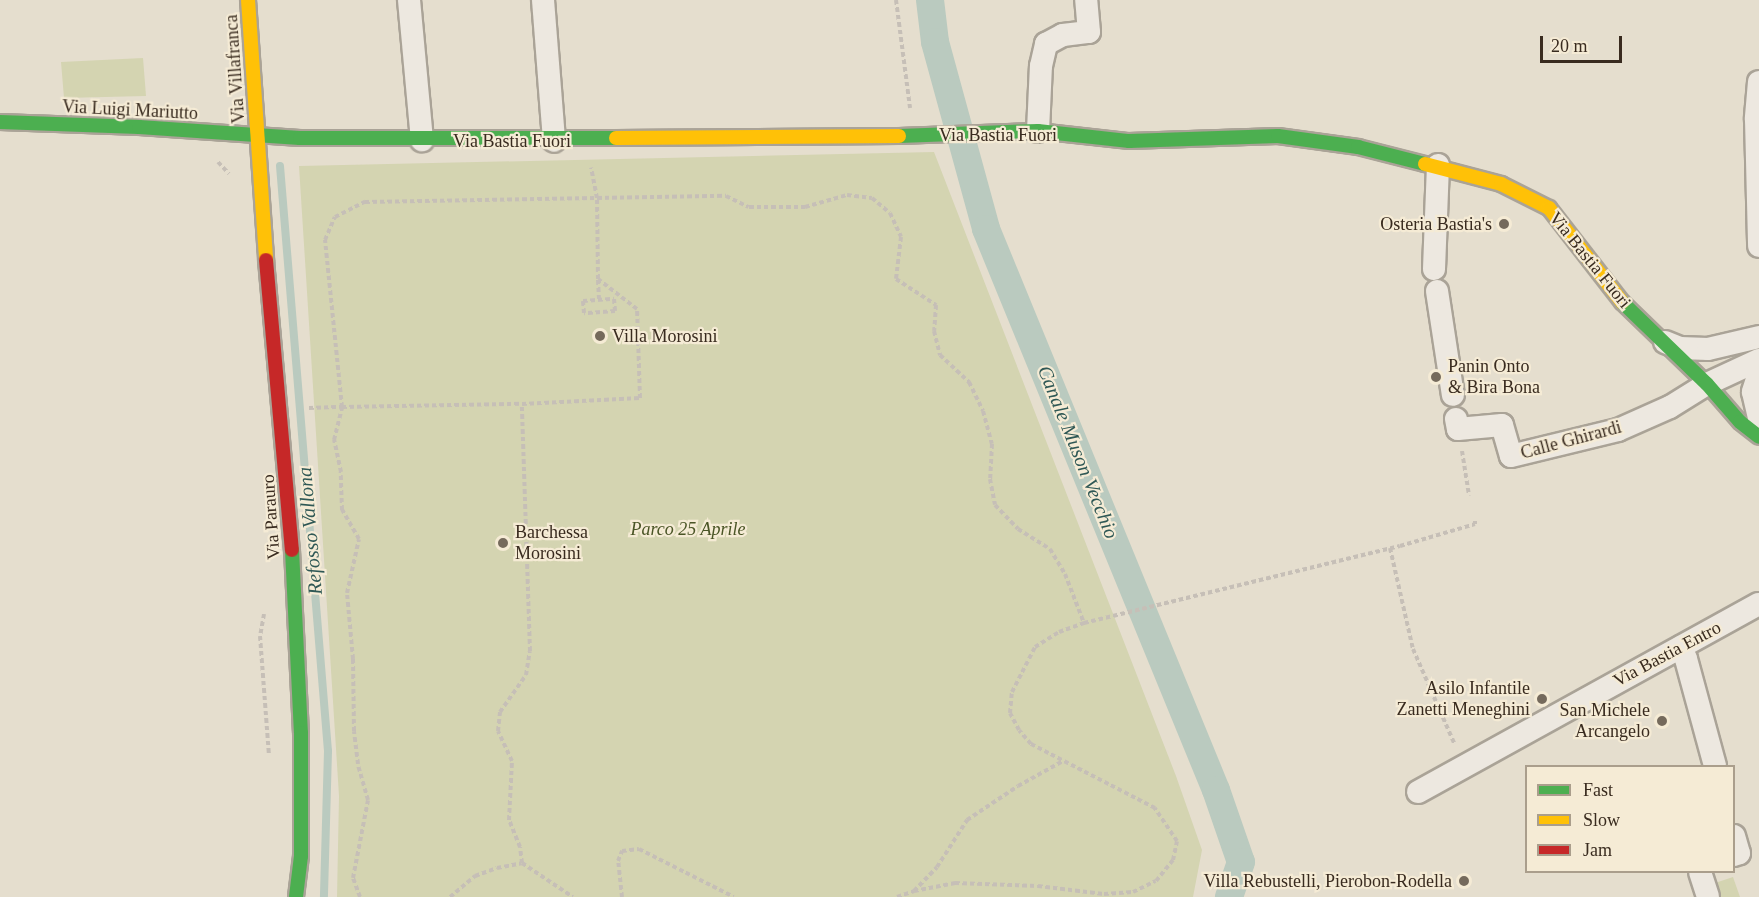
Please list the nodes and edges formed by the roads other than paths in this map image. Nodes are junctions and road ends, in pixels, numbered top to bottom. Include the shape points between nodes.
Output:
1 (248, 0) edge
2 (409, 0) edge
3 (543, 0) edge
4 (1086, 0) edge
5 (1759, 82) edge
6 (1758, 87) edge
7 (0, 122) edge
8 (1038, 131) junction
9 (257, 136) junction
10 (422, 140) junction
11 (554, 141) junction
12 (1438, 165) junction
13 (1759, 246) edge
14 (1759, 337) edge
15 (1665, 342) junction
16 (1759, 360) edge
17 (1759, 374) edge
18 (1707, 384) junction
19 (1453, 395) dead end
20 (1759, 419) edge
21 (1457, 424) road end
22 (1759, 437) edge
23 (1759, 604) edge
24 (1681, 648) junction
25 (1715, 765) edge
26 (1418, 792) dead end
27 (1735, 839) edge
28 (1735, 855) edge
29 (1700, 873) edge
30 (296, 897) edge
31 (1708, 897) edge

1 - 9 street, Via Villafranca
2 - 10 street
3 - 11 street
4 - 8 street via 1089,32 1063,35 1046,44
5 - 6 street
6 - 13 street
7 - 9 street, Via Luigi Mariutto
8 - 11 street, Via Bastia Fuori
8 - 12 street, Via Bastia Fuori via 1129,141 1278,136 1358,147
9 - 10 street, Via Bastia Fuori
9 - 30 street, Via Parauro via 292,535 301,733 301,856
10 - 11 street, Via Bastia Fuori
12 - 15 street, Via Bastia Fuori via 1501,184 1549,208 1615,296
12 - 19 street via 1436,280
14 - 15 street, Via Bastia Fuori via 1699,349
15 - 18 street, Via Bastia Fuori
16 - 18 street
17 - 20 street via 1753,392
18 - 21 street, Calle Ghirardi via 1670,408 1618,430 1511,456 1502,425
18 - 22 street, Via Bastia Fuori via 1740,422
23 - 24 street, Via Bastia Entro
24 - 25 street
24 - 26 street, Via Bastia Entro
27 - 28 street via 1739,853
29 - 31 street

